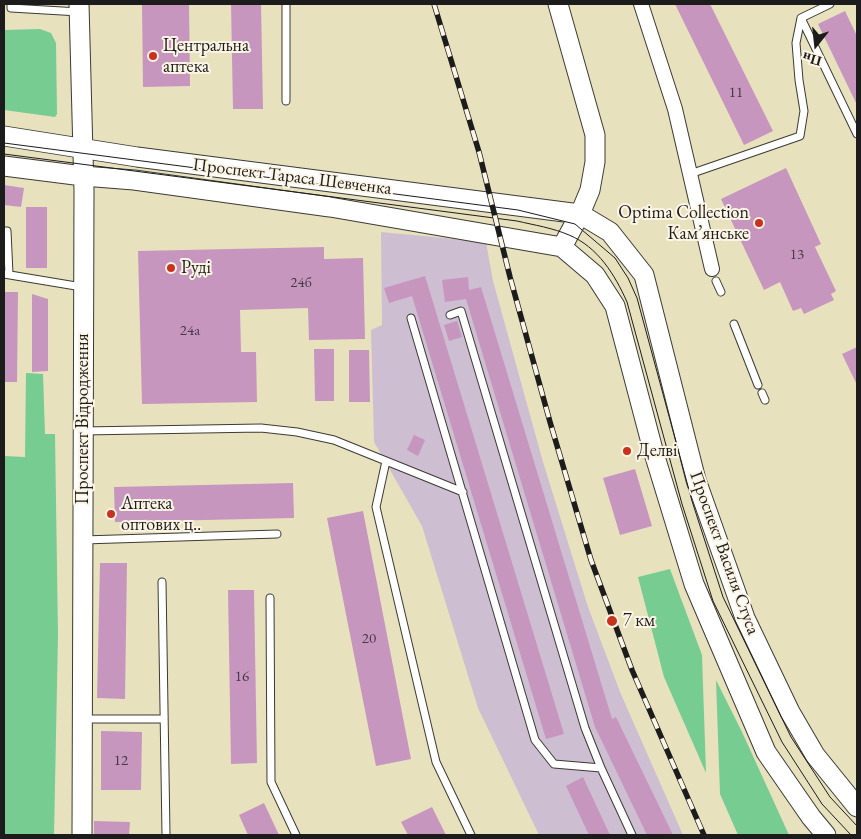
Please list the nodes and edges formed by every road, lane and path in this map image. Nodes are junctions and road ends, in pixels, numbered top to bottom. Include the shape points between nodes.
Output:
1 (11, 4) edge
2 (286, 4) edge
3 (558, 4) edge
4 (641, 4) edge
5 (830, 4) edge
6 (79, 8) edge
7 (801, 18) junction
8 (286, 101) dead end
9 (857, 134) edge
10 (4, 136) edge
11 (82, 148) junction
12 (4, 166) edge
13 (690, 174) junction
14 (83, 176) junction
15 (580, 214) junction
16 (4, 231) edge
17 (562, 247) junction
18 (6, 274) edge
19 (714, 275) joint
20 (82, 287) junction
21 (720, 292) dead end
22 (450, 315) dead end
23 (411, 318) dead end
24 (734, 324) dead end
25 (758, 384) dead end
26 (83, 431) junction
27 (386, 460) junction
28 (463, 492) junction
29 (277, 534) dead end
30 (83, 540) junction
31 (162, 582) dead end
32 (270, 598) dead end
33 (163, 718) junction
34 (83, 719) junction
35 (601, 768) junction
36 (857, 807) edge
37 (811, 817) junction
38 (82, 835) edge
39 (166, 835) edge
40 (296, 835) edge
41 (471, 835) edge
42 (632, 835) edge
43 (819, 835) edge
44 (826, 835) edge

1 - 6 lane via 11,8
2 - 8 lane
3 - 15 main road via 594,135 595,162 590,190
4 - 13 street via 675,109
5 - 7 lane
6 - 11 main road, Проспект Відродження
7 - 9 lane
7 - 13 lane via 796,43 804,112 800,136
10 - 11 main road, Проспект Тараса Шевченка
11 - 14 main road, Проспект Відродження
11 - 15 main road, Проспект Тараса Шевченка
12 - 14 main road, Проспект Тараса Шевченка
13 - 19 street
14 - 17 main road, Проспект Тараса Шевченка via 134,180 330,208
14 - 20 main road, Проспект Відродження
15 - 17 main road
15 - 36 main road, Проспект Василя Стуса via 610,232 644,275 696,480 745,618 814,755
16 - 18 lane via 7,231
17 - 37 main road, Проспект Василя Стуса via 595,276 615,306 653,450 694,584 766,752
18 - 20 lane
19 - 21 lane
20 - 26 main road, Проспект Відродження
22 - 35 lane via 461,311 585,728
23 - 28 lane
24 - 25 lane
26 - 27 lane via 261,428 334,440
26 - 30 main road, Проспект Відродження
27 - 28 lane
27 - 41 lane via 376,507 378,516 436,762
28 - 35 lane via 535,740 554,764
29 - 30 lane
30 - 34 main road, Проспект Відродження
31 - 33 lane
32 - 40 lane via 271,782
33 - 34 lane
33 - 39 lane
34 - 38 main road, Проспект Відродження
35 - 42 lane
37 - 43 street
37 - 44 main road, Проспект Василя Стуса

